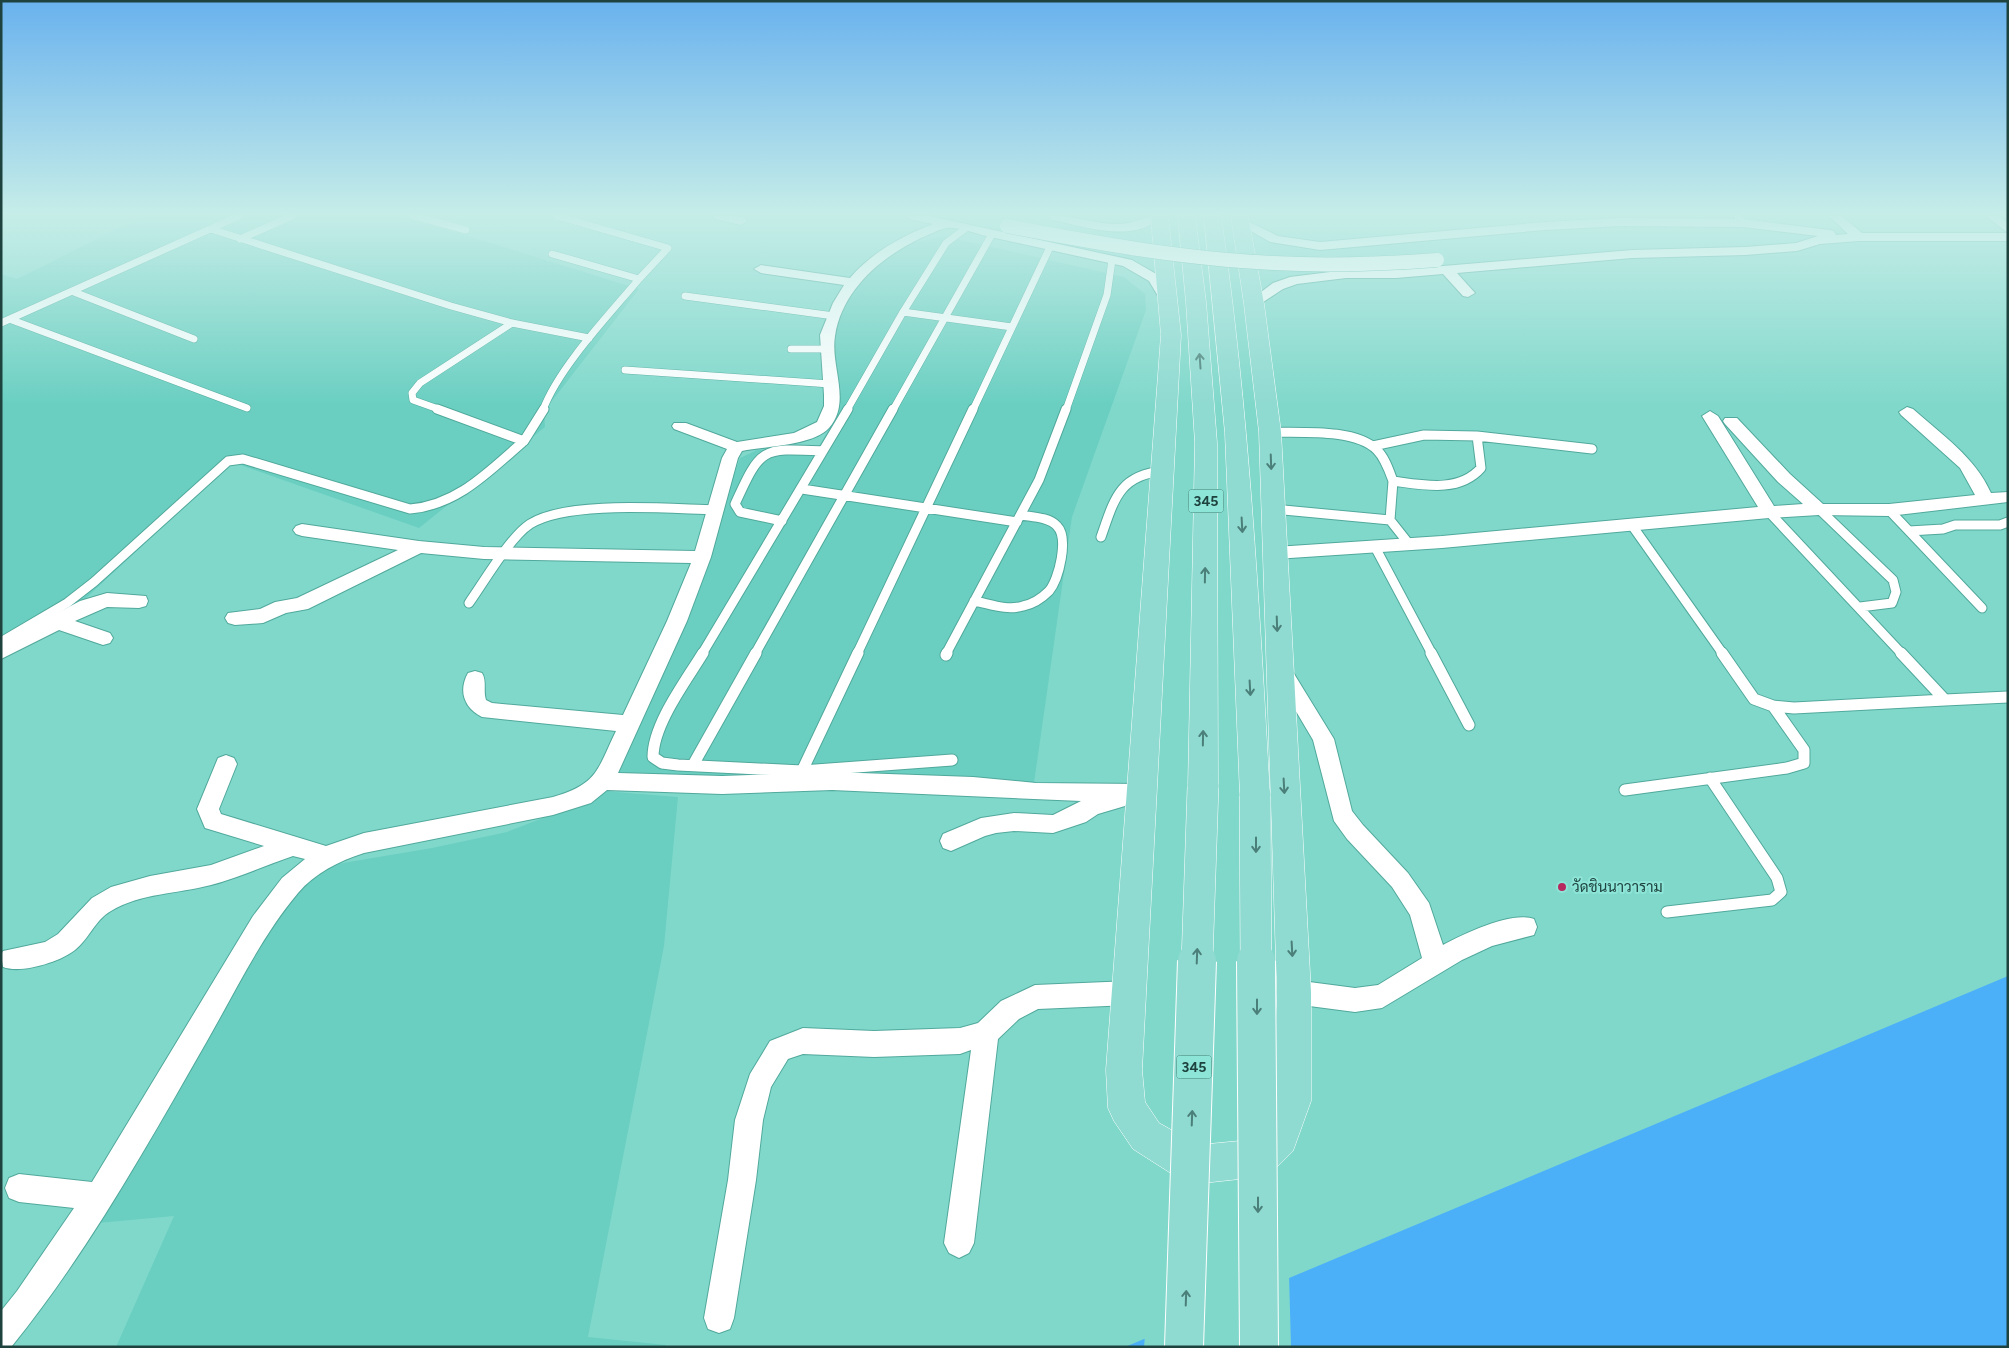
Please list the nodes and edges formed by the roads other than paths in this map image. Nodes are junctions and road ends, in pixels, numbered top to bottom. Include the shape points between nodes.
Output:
1 (102, 279) edge
2 (366, 279) edge
3 (639, 279) edge
4 (830, 279) edge
5 (854, 279) edge
6 (924, 279) edge
7 (966, 279) edge
8 (1035, 279) edge
9 (1109, 279) edge
10 (1156, 279) edge
11 (1166, 279) edge
12 (1193, 279) edge
13 (1222, 279) edge
14 (1250, 279) edge
15 (1304, 279) edge
16 (1455, 279) edge
17 (1295, 280) joint
18 (851, 282) junction
19 (74, 292) junction
20 (1468, 293) dead end
21 (685, 296) dead end
22 (1169, 303) junction
23 (1254, 304) junction
24 (903, 312) junction
25 (834, 316) junction
26 (944, 318) junction
27 (12, 320) junction
28 (1, 323) edge
29 (512, 323) junction
30 (1012, 327) junction
31 (1172, 335) junction
32 (588, 338) junction
33 (194, 339) dead end
34 (1258, 339) junction
35 (790, 349) dead end
36 (828, 349) junction
37 (625, 370) dead end
38 (830, 384) junction
39 (247, 408) dead end
40 (1907, 412) dead end
41 (1710, 416) dead end
42 (1731, 421) dead end
43 (680, 426) dead end
44 (1270, 432) junction
45 (1477, 436) junction
46 (524, 441) junction
47 (1206, 443) junction
48 (1238, 444) junction
49 (1373, 446) junction
50 (736, 447) junction
51 (1592, 449) dead end
52 (823, 452) junction
53 (1163, 471) junction
54 (1393, 481) junction
55 (802, 489) junction
56 (845, 495) junction
57 (2008, 497) edge
58 (1985, 498) junction
59 (927, 508) junction
60 (1273, 509) junction
61 (1819, 509) junction
62 (715, 510) junction
63 (1889, 510) junction
64 (1769, 512) junction
65 (1019, 518) junction
66 (1390, 520) junction
67 (782, 521) junction
68 (2008, 522) edge
69 (1631, 524) junction
70 (302, 530) dead end
71 (1909, 531) junction
72 (1101, 537) dead end
73 (1409, 544) junction
74 (419, 547) junction
75 (1375, 547) junction
76 (506, 553) junction
77 (1275, 553) junction
78 (702, 557) junction
79 (139, 601) dead end
80 (974, 601) junction
81 (469, 603) dead end
82 (1860, 607) junction
83 (1982, 608) dead end
84 (235, 618) dead end
85 (58, 622) junction
86 (104, 638) dead end
87 (1, 642) edge
88 (1, 652) edge
89 (946, 655) dead end
90 (1278, 665) junction
91 (475, 678) dead end
92 (2008, 697) edge
93 (1945, 700) junction
94 (1773, 706) junction
95 (629, 724) junction
96 (1469, 725) dead end
97 (952, 760) dead end
98 (226, 764) dead end
99 (692, 766) junction
100 (802, 771) junction
101 (1710, 778) junction
102 (603, 781) junction
103 (1625, 790) dead end
104 (1142, 796) junction
105 (951, 841) dead end
106 (293, 846) junction
107 (326, 856) junction
108 (1667, 912) dead end
109 (1526, 927) dead end
110 (12, 959) dead end
111 (1436, 963) junction
112 (1294, 992) junction
113 (1130, 993) junction
114 (986, 1033) junction
115 (19, 1188) dead end
116 (99, 1197) junction
117 (959, 1243) dead end
118 (719, 1318) dead end
119 (1, 1335) edge
120 (1184, 1347) edge
121 (1259, 1347) edge

1 - 19 lane
2 - 29 lane
3 - 32 lane
4 - 18 street
5 - 18 street
6 - 24 lane
7 - 26 lane
8 - 30 lane
9 - 65 lane via 1085,361 1040,480
10 - 22 street
11 - 22 main road
47 -> 12 main road, 345
13 - 48 main road, 345
14 - 23 main road
15 - 17 street
16 - 20 street
17 - 23 street via 1278,286
18 - 25 street
19 - 27 lane
19 - 33 lane
21 - 25 lane
22 - 31 main road
23 - 34 main road
24 - 26 lane
24 - 52 lane
25 - 36 street via 827,339
26 - 30 lane
26 - 56 lane
27 - 28 lane
27 - 39 lane
29 - 32 lane
29 - 46 lane via 420,383 412,393 413,400
30 - 59 lane
31 - 47 main road
31 - 53 main road
32 - 46 lane via 548,397 541,416
34 - 44 main road
34 - 48 main road
35 - 36 lane
36 - 38 street
37 - 38 lane
38 - 50 street via 830,412 823,425 810,434
40 - 58 street via 1966,464
41 - 64 street
42 - 61 street via 1784,478
43 - 50 street
44 - 49 lane via 1359,439
44 -> 60 main road
45 - 49 lane via 1397,437
45 - 51 lane
45 - 54 lane via 1481,468 1470,479 1451,484
46 - 87 lane via 452,499 424,509 410,509 243,459 228,461 81,593
120 -> 47 main road, 345, bridge via 1203,786
48 -> 121 main road, 345, bridge via 1255,796
49 - 54 lane via 1385,458
50 - 62 street
52 - 55 lane
52 - 67 lane via 777,449 766,452 751,469 735,504 740,512
53 - 72 lane via 1146,471 1132,477 1121,488
53 - 104 main road
54 - 66 lane
55 - 56 lane
55 - 67 lane
56 - 59 lane
56 - 99 lane
57 - 58 street
58 - 63 street
59 - 65 lane
59 - 100 lane
60 - 66 lane
60 - 77 main road
61 - 63 street
61 - 64 street
61 - 82 lane via 1893,580 1897,594 1892,602
62 - 76 lane via 601,510 555,514 528,524
62 - 78 street
63 - 71 lane
64 - 69 street
64 - 82 lane
65 - 80 lane
65 - 80 lane via 1045,520 1058,526 1062,534 1061,561 1051,589 1032,604 1018,608
66 - 73 lane
67 - 99 lane via 669,709 653,747 653,757 662,763
68 - 71 lane
69 - 73 street
69 - 94 lane via 1754,699
70 - 74 street
71 - 83 lane
73 - 75 street
74 - 76 street
74 - 84 street via 301,604 282,607 263,616
75 - 77 street
75 - 96 lane
76 - 78 street
76 - 81 lane
77 -> 90 main road
78 - 95 street via 677,621
79 - 85 street via 107,600 87,606
80 - 89 lane
82 - 93 lane
85 - 86 street
85 - 88 street
90 - 111 street via 1323,739 1342,814 1400,880 1421,911
90 -> 112 main road
91 - 95 street via 473,691 477,704 489,711
92 - 93 lane
93 - 94 lane via 1794,708
94 - 101 lane via 1804,750 1804,763
95 - 102 street
97 - 100 lane
98 - 106 street via 208,809 214,821
99 - 100 lane
101 - 103 lane
101 - 108 lane via 1777,878 1780,892 1772,900
102 - 104 street via 722,785 832,781
102 - 107 street via 583,797 553,806 364,843
104 - 105 street via 1101,802 1053,824 1014,822 981,827
104 - 113 main road
106 - 107 street
106 - 110 street via 211,875 119,894 100,905 67,942 49,952
107 - 116 street via 290,885 262,924
109 - 111 street via 1489,936
111 - 112 street via 1382,996 1355,1000
112 - 113 main road via 1292,1101 1280,1138 1258,1158 1194,1164 1146,1136 1127,1108 1124,1070
113 - 114 street via 1035,997 1010,1010
114 - 117 street
114 - 118 street via 960,1041 930,1044 803,1041 779,1050 759,1083 749,1120
115 - 116 street
116 - 119 street via 28,1302

